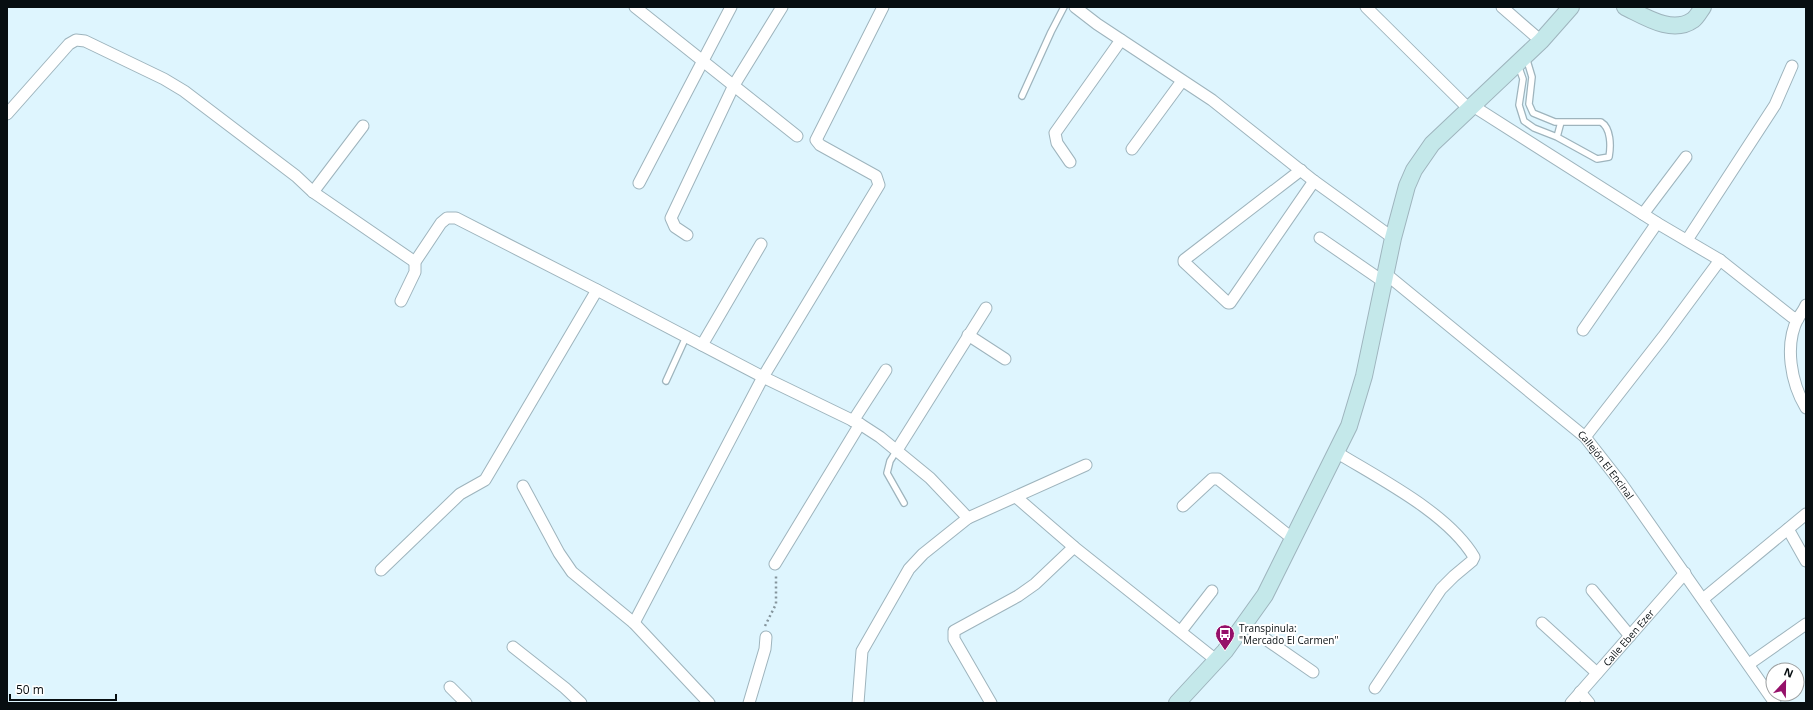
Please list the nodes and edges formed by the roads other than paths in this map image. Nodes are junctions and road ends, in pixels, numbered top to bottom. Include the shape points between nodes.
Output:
1 (635, 7) edge
2 (731, 7) edge
3 (782, 7) edge
4 (883, 7) edge
5 (1064, 7) edge
6 (1075, 7) edge
7 (1366, 7) edge
8 (1502, 7) edge
9 (1571, 7) edge
10 (1703, 7) edge
11 (1631, 8) edge
12 (1121, 40) junction
13 (1541, 41) junction
14 (1522, 59) junction
15 (704, 60) junction
16 (1792, 66) dead end
17 (1182, 81) junction
18 (734, 85) junction
19 (1022, 96) dead end
20 (1471, 108) junction
21 (7, 114) edge
22 (1561, 122) junction
23 (363, 126) dead end
24 (797, 136) dead end
25 (1557, 137) junction
26 (1132, 149) dead end
27 (1686, 157) dead end
28 (1070, 162) dead end
29 (1301, 170) junction
30 (1314, 181) junction
31 (639, 184) dead end
32 (313, 192) junction
33 (1643, 214) junction
34 (1658, 224) junction
35 (687, 235) dead end
36 (1320, 238) dead end
37 (1393, 238) junction
38 (1687, 240) junction
39 (761, 244) dead end
40 (1720, 260) junction
41 (415, 262) junction
42 (1385, 278) junction
43 (597, 290) junction
44 (401, 301) dead end
45 (1806, 305) edge
46 (986, 308) dead end
47 (1798, 319) junction
48 (1583, 330) dead end
49 (968, 335) junction
50 (686, 337) junction
51 (702, 345) junction
52 (1005, 360) dead end
53 (886, 370) dead end
54 (763, 377) junction
55 (666, 381) dead end
56 (1806, 408) edge
57 (857, 423) junction
58 (1585, 438) junction
59 (897, 450) junction
60 (1336, 452) junction
61 (1086, 465) dead end
62 (523, 486) dead end
63 (1016, 497) junction
64 (904, 503) dead end
65 (1183, 506) dead end
66 (1806, 514) edge
67 (968, 518) junction
68 (1788, 529) junction
69 (1293, 539) junction
70 (1074, 547) junction
71 (1806, 561) edge
72 (776, 564) road end
73 (381, 570) dead end
74 (1685, 573) junction
75 (1592, 590) dead end
76 (1212, 591) dead end
77 (1703, 599) junction
78 (634, 623) junction
79 (1542, 623) dead end
80 (1244, 624) junction
81 (1806, 624) edge
82 (1180, 631) junction
83 (1630, 636) junction
84 (766, 637) road end
85 (513, 647) dead end
86 (1216, 660) junction
87 (1749, 664) junction
88 (1313, 672) dead end
89 (1597, 673) junction
90 (450, 687) dead end
91 (1375, 688) dead end
92 (1765, 691) edge
93 (1580, 692) junction
94 (466, 703) edge
95 (581, 703) edge
96 (709, 703) edge
97 (749, 703) edge
98 (858, 703) edge
99 (991, 703) edge
100 (1176, 703) edge
101 (1571, 703) edge
102 (1589, 703) edge

1 - 15 street
2 - 15 street
3 - 18 street
4 - 54 street via 816,140 820,145 876,176 879,185
5 - 19 lane
6 - 12 street
7 - 20 street
8 - 13 street
9 - 13 street
10 - 11 street via 1694,20 1678,25 1662,24
12 - 17 street
12 - 28 street via 1055,133 1057,142
13 - 14 street
14 - 20 street
14 - 22 lane via 1532,77 1529,104 1531,109 1537,116
14 - 25 lane via 1523,79 1519,105 1524,121 1541,132
15 - 18 street
15 - 31 street
16 - 38 street via 1775,105
17 - 26 street
17 - 29 street via 1212,100
18 - 24 street
18 - 35 street via 671,218 675,226
20 - 33 street
20 - 37 street via 1432,144 1414,170
21 - 32 street via 69,44 76,40 84,41 184,91 296,176
22 - 25 lane
22 - 25 lane via 1601,122 1606,125 1609,157 1597,159
23 - 32 street
27 - 33 street
29 - 30 street
29 - 30 street via 1184,260 1228,303
30 - 37 street
32 - 41 street
33 - 34 street
34 - 38 street
34 - 48 street
36 - 42 street, Callejón El Encinal
37 - 42 street
38 - 40 street
39 - 51 street
40 - 47 street via 1792,317
40 - 58 street
41 - 43 street via 441,223 447,218 456,218
41 - 44 street via 415,272
42 - 58 street, Callejón El Encinal
42 - 60 street via 1358,398 1349,426
43 - 50 street
43 - 73 street via 484,480 460,494
45 - 47 street
46 - 49 street
47 - 56 street via 1790,349 1793,377
49 - 52 street
49 - 59 street
50 - 51 street
50 - 55 lane
51 - 54 street
53 - 57 street
54 - 57 street
54 - 78 street
57 - 59 street
57 - 72 street
58 - 74 street, Callejón El Encinal via 1621,483
59 - 64 lane via 890,461 887,473
59 - 67 street via 930,478
60 - 69 street
60 - 91 street via 1412,499 1452,529 1474,557 1472,562 1447,582 1430,604
61 - 63 street
62 - 78 street via 572,572
63 - 67 street
63 - 70 street
65 - 69 street via 1212,479 1218,479
66 - 68 street
67 - 98 street via 922,554 909,569 862,651
68 - 71 street
68 - 77 street
69 - 80 street via 1265,595
70 - 82 street
70 - 99 street via 1035,584 1018,596 954,631 954,639
74 - 77 street, Callejón El Encinal
74 - 83 street, Calle Eben Ezer
75 - 83 street
76 - 82 street
77 - 87 street, Callejón El Encinal
78 - 96 street
79 - 89 street
80 - 86 street
80 - 88 street
81 - 87 street
82 - 86 street
83 - 89 street, Calle Eben Ezer
84 - 97 street via 765,649
85 - 95 street
86 - 100 street
87 - 92 street, Callejón El Encinal
89 - 93 street, Calle Eben Ezer
90 - 94 street
93 - 101 street, Calle Eben Ezer
93 - 102 street

